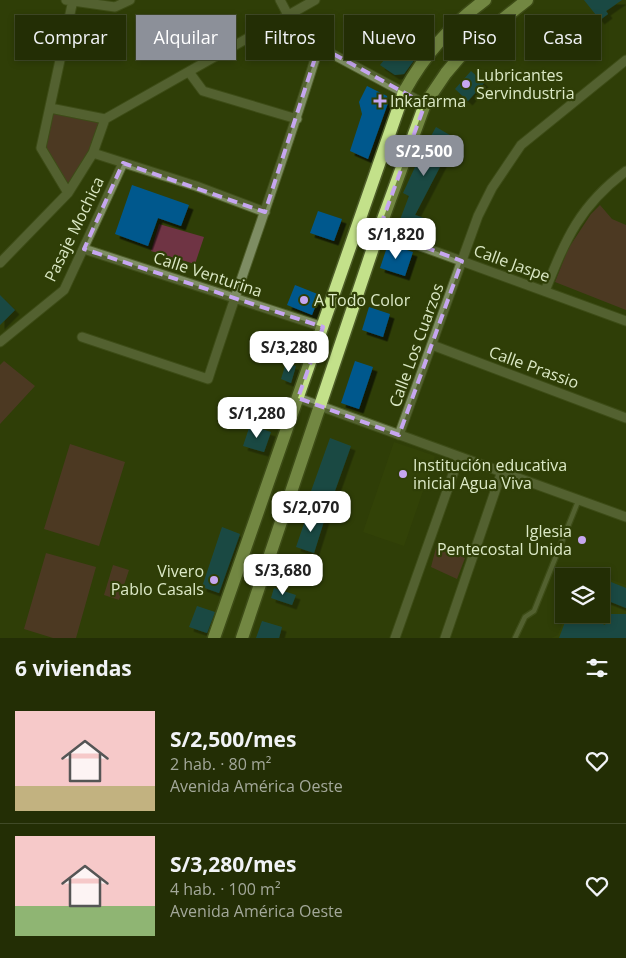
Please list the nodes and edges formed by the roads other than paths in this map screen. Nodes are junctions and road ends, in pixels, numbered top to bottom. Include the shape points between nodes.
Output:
1 (71, 0) edge
2 (130, 0) edge
3 (280, 0) edge
4 (315, 0) edge
5 (485, 0) edge
6 (527, 0) edge
7 (288, 15) edge
8 (290, 15) edge
9 (246, 40) edge
10 (334, 54) edge
11 (315, 60) edge
12 (626, 60) edge
13 (189, 72) junction
14 (404, 92) junction
15 (425, 104) junction
16 (50, 108) junction
17 (105, 119) junction
18 (297, 119) junction
19 (93, 153) junction
20 (123, 163) junction
21 (626, 171) edge
22 (68, 194) junction
23 (264, 212) junction
24 (360, 224) junction
25 (379, 230) junction
26 (84, 249) junction
27 (462, 261) junction
28 (0, 263) edge
29 (545, 291) junction
30 (234, 298) junction
31 (626, 321) edge
32 (323, 327) junction
33 (82, 337) dead end
34 (0, 342) edge
35 (432, 345) junction
36 (298, 398) junction
37 (320, 406) junction
38 (626, 418) edge
39 (399, 435) junction
40 (459, 457) junction
41 (502, 471) junction
42 (579, 500) junction
43 (626, 517) edge
44 (214, 638) edge
45 (242, 638) edge
46 (395, 638) edge
47 (445, 638) edge
48 (515, 638) edge

1 - 2 street via 115,7
1 - 16 street
3 - 7 street
4 - 8 street
5 - 14 main road via 451,29 419,64
6 - 15 main road via 468,47
9 - 13 street
10 - 14 street
11 - 18 street
12 - 27 street, Calle Los Cuarzos via 521,145 492,188
13 - 17 street
13 - 18 street via 203,91
14 - 15 street
14 - 24 main road
15 - 25 main road
16 - 17 street
16 - 22 street via 41,148
17 - 19 street
18 - 23 street
19 - 20 street
19 - 22 street
20 - 23 street
20 - 26 street, Pasaje Mochica
21 - 29 street via 610,183 584,212 566,239
22 - 28 street
23 - 30 street
24 - 25 street, Calle Jaspe
24 - 32 main road
25 - 27 street, Calle Jaspe
25 - 37 main road
26 - 30 street, Calle Venturina
26 - 34 street, Pasaje Mochica via 64,290
27 - 29 street, Calle Jaspe
27 - 35 street, Calle Los Cuarzos
29 - 31 street, Calle Jaspe
30 - 32 street, Calle Venturina
30 - 33 street via 208,379
32 - 36 main road
35 - 38 street, Calle Prassio
35 - 39 street, Calle Los Cuarzos
36 - 37 street
36 - 44 main road
37 - 39 street
37 - 45 main road
39 - 40 street
40 - 41 street
40 - 46 street
41 - 42 street
41 - 47 street
42 - 43 street
42 - 48 lane via 534,611 525,617

